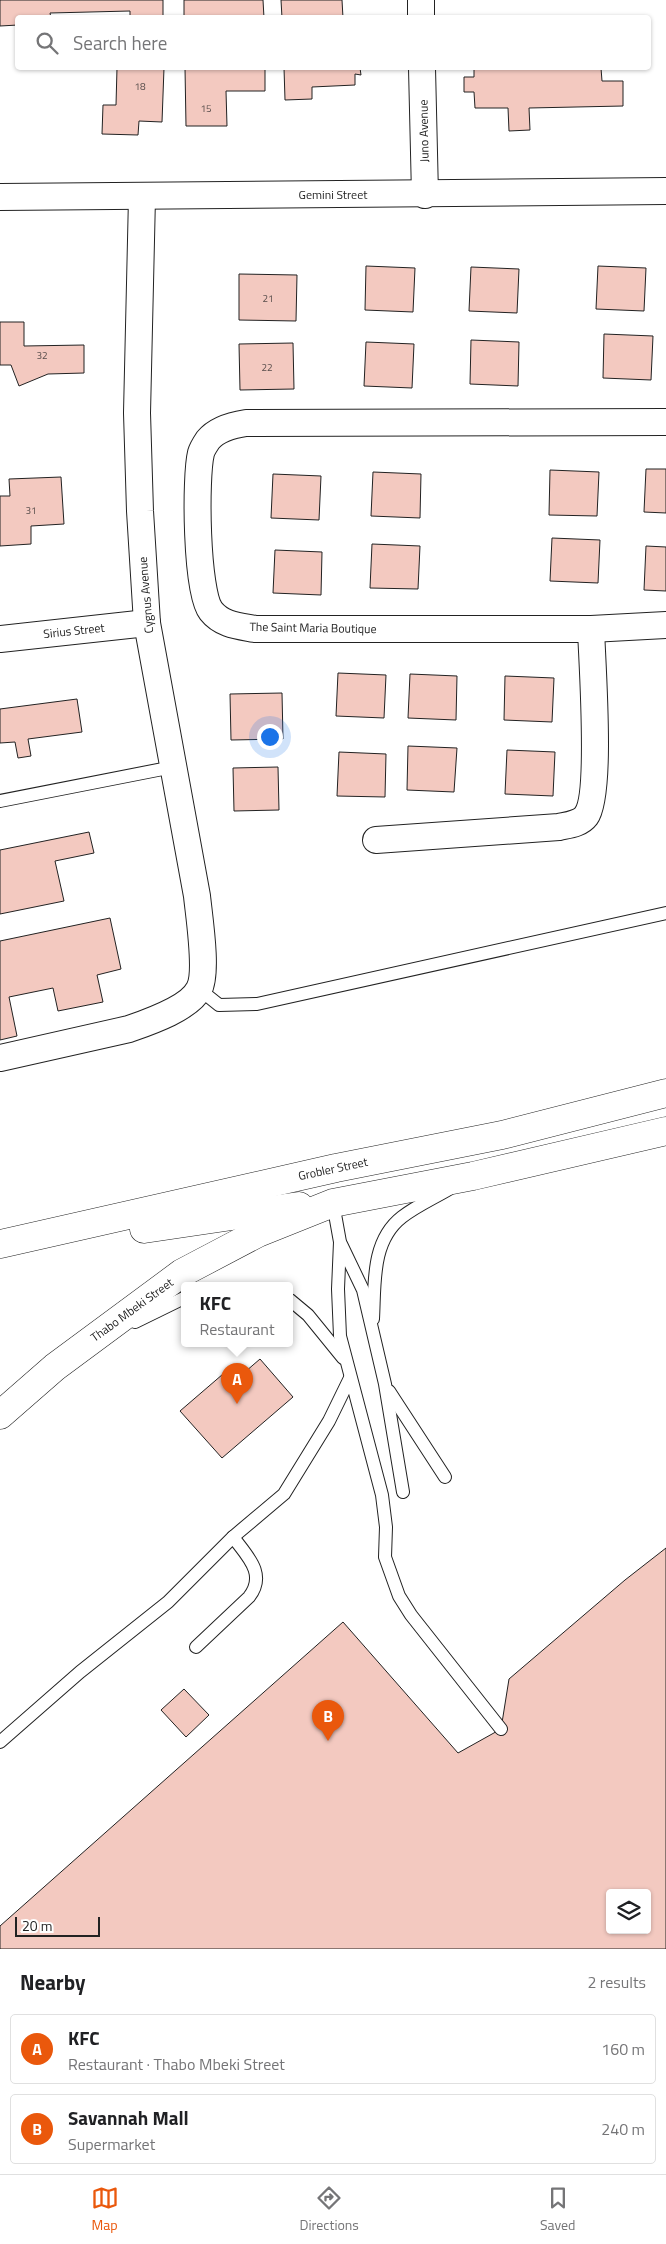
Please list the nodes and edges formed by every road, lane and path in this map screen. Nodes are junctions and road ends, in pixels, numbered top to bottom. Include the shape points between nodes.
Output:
1 (421, 0) edge
2 (421, 15) edge
3 (422, 70) edge
4 (666, 191) edge
5 (425, 195) junction
6 (0, 197) edge
7 (142, 197) junction
8 (666, 422) edge
9 (147, 623) junction
10 (666, 625) edge
11 (591, 629) junction
12 (0, 639) edge
13 (174, 767) junction
14 (0, 800) edge
15 (376, 840) dead end
16 (666, 913) edge
17 (199, 989) junction
18 (0, 1058) edge
19 (666, 1093) edge
20 (547, 1124) junction
21 (666, 1131) edge
22 (473, 1176) junction
23 (333, 1204) junction
24 (340, 1242) junction
25 (7, 1243) edge
26 (181, 1299) edge
27 (293, 1302) edge
28 (372, 1335) junction
29 (347, 1364) junction
30 (55, 1367) junction
31 (350, 1378) junction
32 (385, 1384) junction
33 (0, 1415) edge
34 (445, 1477) dead end
35 (403, 1492) dead end
36 (233, 1537) junction
37 (196, 1648) dead end
38 (502, 1729) dead end
39 (0, 1742) edge

1 - 2 street
3 - 5 street, Juno Avenue
4 - 5 street, Gemini Street
5 - 7 street, Gemini Street
6 - 7 street, Gemini Street
7 - 9 street, Cygnus Avenue via 137,413
8 - 11 street, The Saint Maria Boutique via 246,423 220,431 209,439 201,452 199,536 202,582 209,609 226,623 255,629
9 - 12 street, Sirius Street
9 - 13 street, Cygnus Avenue
10 - 11 street, The Saint Maria Boutique
11 - 15 street via 595,771 590,809 582,820 558,827 520,831
13 - 14 lane
13 - 17 street, Cygnus Avenue via 200,925 202,974
16 - 17 lane via 257,1004 219,1005
17 - 18 street via 184,1004 130,1029
19 - 20 main road, Grobler Street
20 - 23 main road via 513,1148 492,1156 363,1191
20 - 25 main road, Grobler Street
21 - 22 main road
22 - 23 main road
22 - 28 lane via 403,1217 385,1236 379,1252
23 - 24 lane
23 - 25 main road via 301,1205 82,1238
23 - 30 main road, Thabo Mbeki Street via 258,1233 182,1273
24 - 28 lane via 359,1280
24 - 29 lane via 338,1314
26 - 30 lane
27 - 29 lane via 308,1315
28 - 32 lane
29 - 31 lane
30 - 33 main road, Thabo Mbeki Street
31 - 36 lane via 329,1421 284,1494
31 - 38 lane via 382,1495 385,1557 399,1596
32 - 34 lane
32 - 35 lane
36 - 37 lane via 255,1567 255,1588
36 - 39 lane via 168,1602 80,1672

